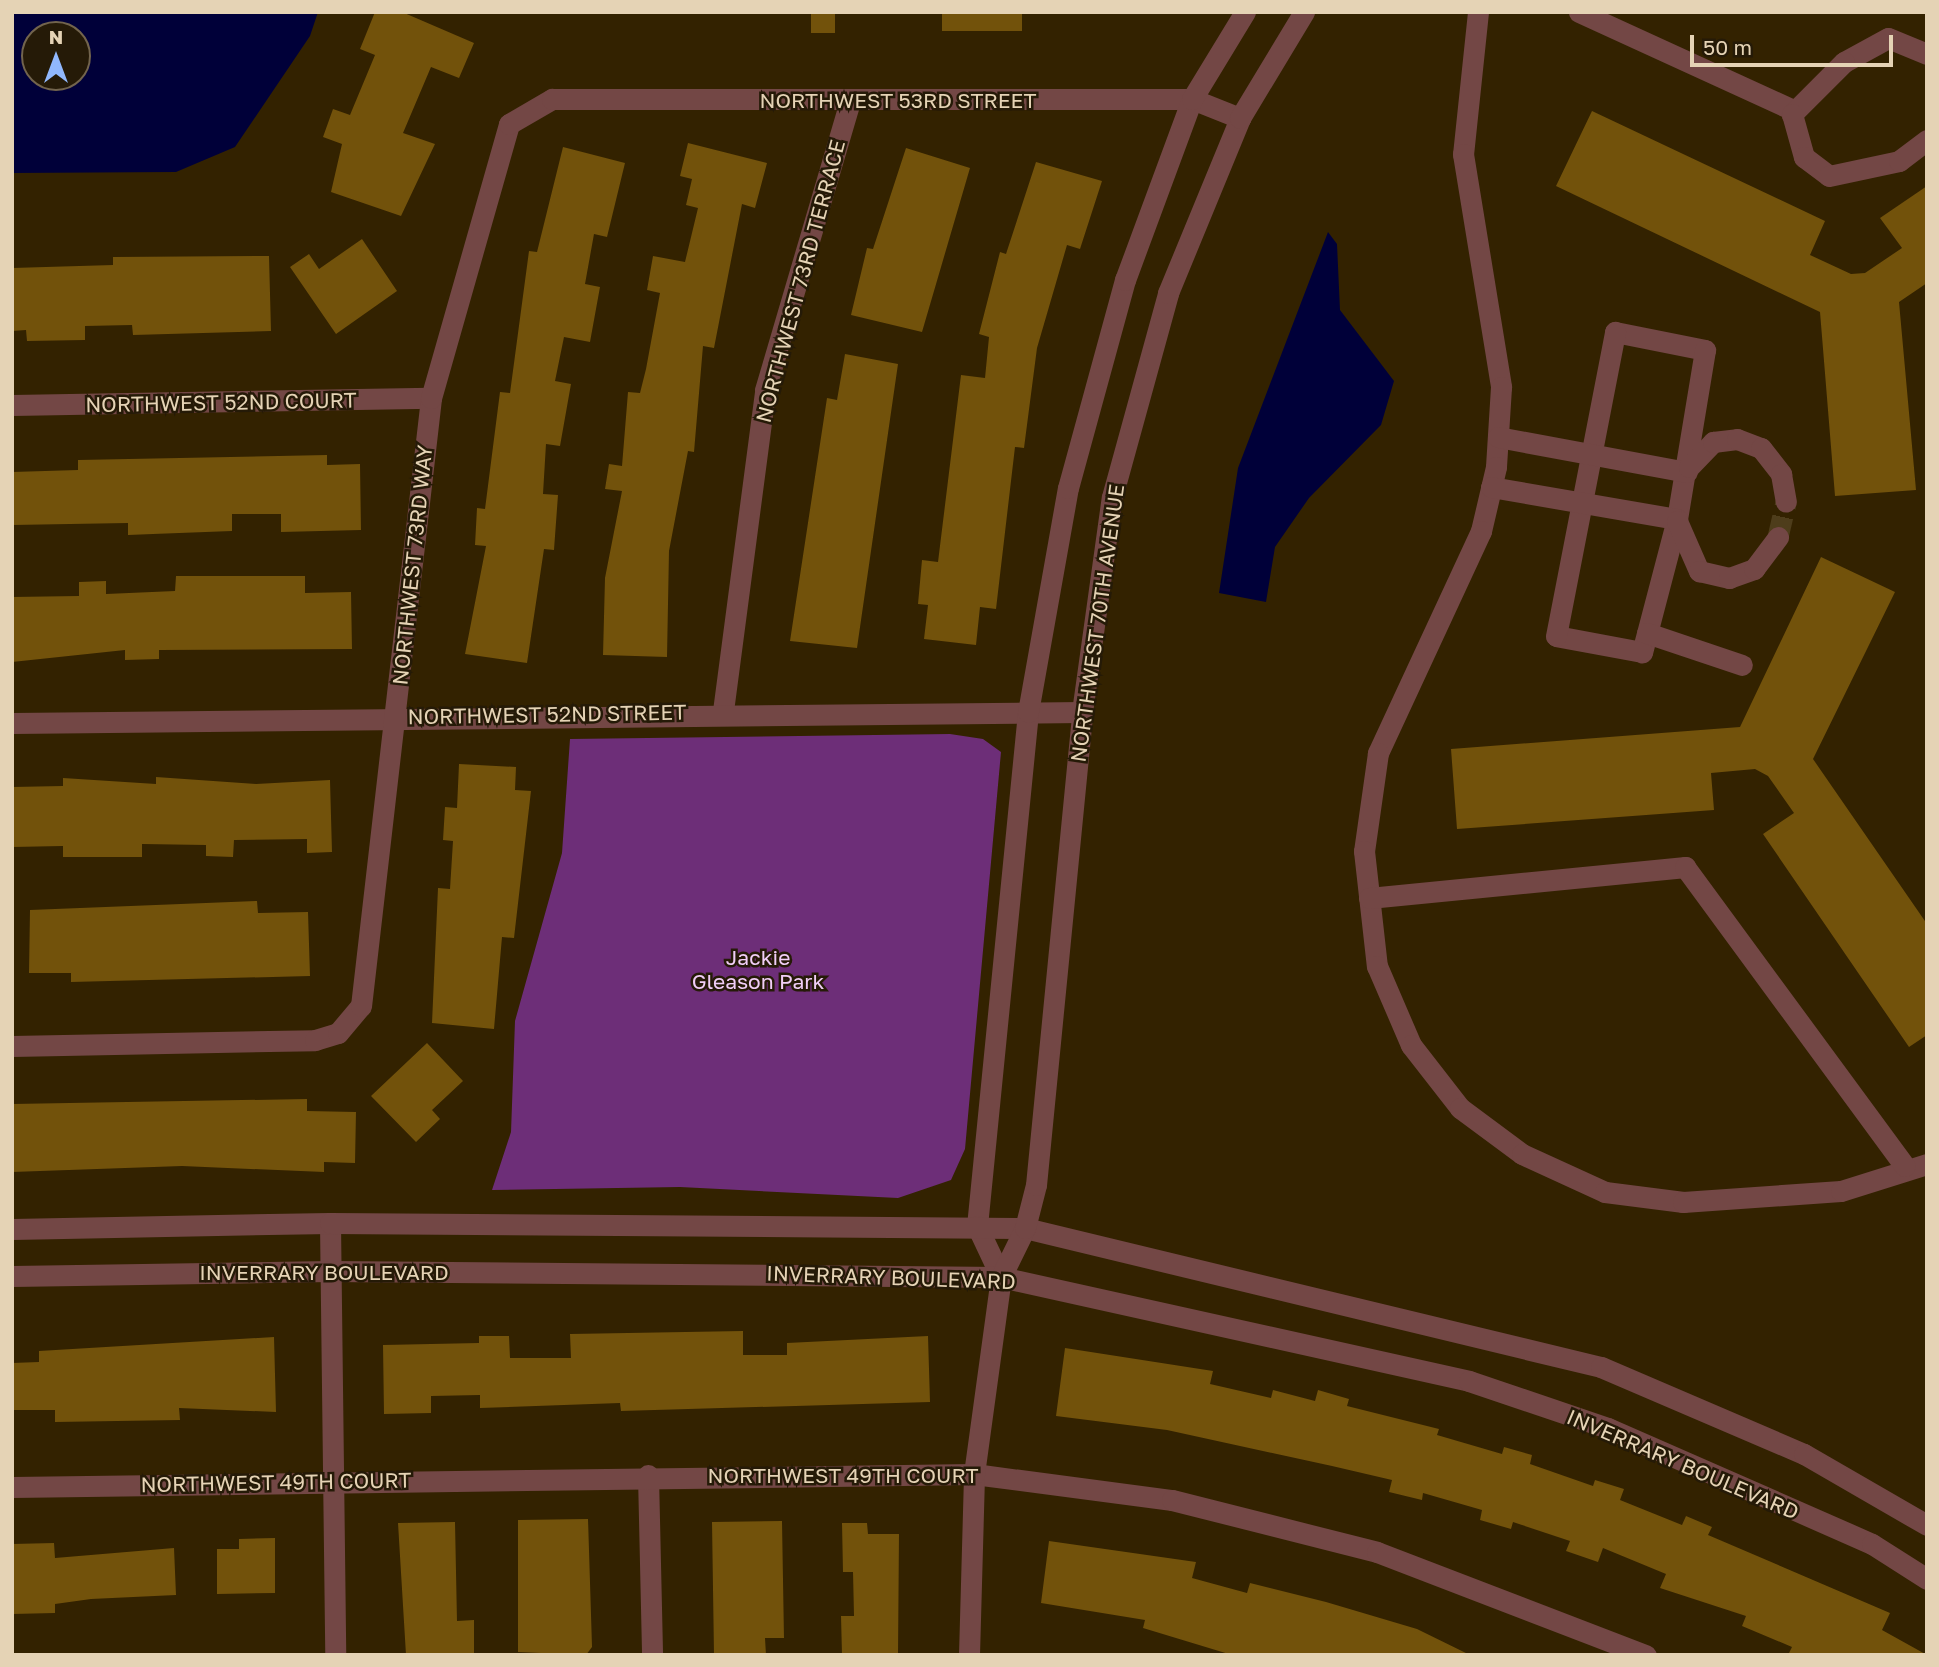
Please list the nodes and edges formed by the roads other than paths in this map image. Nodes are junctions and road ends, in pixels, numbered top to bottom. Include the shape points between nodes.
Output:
1 (1245, 12) edge
2 (1304, 12) edge
3 (1478, 12) edge
4 (1579, 12) edge
5 (1927, 54) edge
6 (552, 99) joint
7 (1192, 100) junction
8 (850, 101) junction
9 (1793, 110) junction
10 (1240, 118) junction
11 (1927, 140) edge
12 (431, 398) junction
13 (12, 405) edge
14 (1498, 437) junction
15 (1593, 455) junction
16 (1687, 472) junction
17 (1491, 488) junction
18 (1786, 502) tunnel mouth
19 (1581, 503) junction
20 (1677, 519) junction
21 (1778, 537) tunnel mouth
22 (1647, 633) junction
23 (1742, 665) dead end
24 (723, 711) junction
25 (1028, 712) junction
26 (1082, 712) junction
27 (396, 717) junction
28 (12, 723) edge
29 (1369, 898) junction
30 (12, 1046) edge
31 (1927, 1164) edge
32 (1905, 1166) junction
33 (330, 1223) junction
34 (977, 1226) junction
35 (1025, 1228) junction
36 (12, 1229) edge
37 (330, 1271) junction
38 (12, 1276) edge
39 (1001, 1278) junction
40 (974, 1474) junction
41 (648, 1475) junction
42 (330, 1480) junction
43 (12, 1487) edge
44 (1927, 1525) edge
45 (1927, 1579) edge
46 (335, 1655) edge
47 (652, 1655) edge
48 (969, 1655) edge
49 (1646, 1655) edge

1 - 7 street
2 - 10 street, NORTHWEST 70TH AVENUE
3 - 14 street via 1462,154 1501,387
4 - 9 street
5 - 9 street via 1888,38 1844,62
6 - 8 street, NORTHWEST 53RD STREET
6 - 12 street, NORTHWEST 73RD WAY via 509,124
7 - 8 street, NORTHWEST 53RD STREET
7 - 10 street, NORTHWEST 53RD STREET
7 - 25 street via 1125,280 1068,488
8 - 24 street, NORTHWEST 73RD TERRACE via 765,390
9 - 11 street via 1804,157 1829,176 1899,161
10 - 26 street, NORTHWEST 70TH AVENUE via 1168,293 1115,484
12 - 13 street, NORTHWEST 52ND COURT
12 - 27 street, NORTHWEST 73RD WAY
14 - 15 street
14 - 17 street
15 - 16 street
15 - 16 street via 1615,332 1705,350
15 - 19 street
16 - 18 street via 1695,455 1713,442 1737,439 1761,448 1781,474
16 - 20 street
17 - 19 street
17 - 29 street via 1481,531 1378,753 1364,851
19 - 20 street
19 - 22 street via 1556,636 1642,652
20 - 21 street via 1699,571 1728,578 1754,569
20 - 22 street
22 - 23 street
24 - 25 street, NORTHWEST 52ND STREET
24 - 27 street, NORTHWEST 52ND STREET
25 - 26 street, NORTHWEST 52ND STREET
25 - 34 street
26 - 35 street, NORTHWEST 70TH AVENUE via 1036,1185
27 - 28 street, NORTHWEST 52ND STREET
27 - 30 street, NORTHWEST 73RD WAY via 361,1006 338,1032 315,1040
29 - 32 street via 1685,867
29 - 32 street via 1377,966 1411,1045 1460,1108 1522,1154 1605,1192 1683,1202 1841,1191
31 - 32 street
33 - 34 street
33 - 36 street
33 - 37 street
34 - 35 street
34 - 39 street
35 - 39 street, NORTHWEST 70TH AVENUE
35 - 44 street via 1601,1367 1804,1454
37 - 38 street, INVERRARY BOULEVARD
37 - 39 street, INVERRARY BOULEVARD
37 - 42 street
39 - 40 street
39 - 45 street, INVERRARY BOULEVARD via 1469,1381 1608,1428 1872,1544
40 - 41 street, NORTHWEST 49TH COURT
40 - 48 street
40 - 49 street, NORTHWEST 49TH COURT via 1172,1500 1377,1552
41 - 42 street, NORTHWEST 49TH COURT
41 - 47 street
42 - 43 street, NORTHWEST 49TH COURT
42 - 46 street

